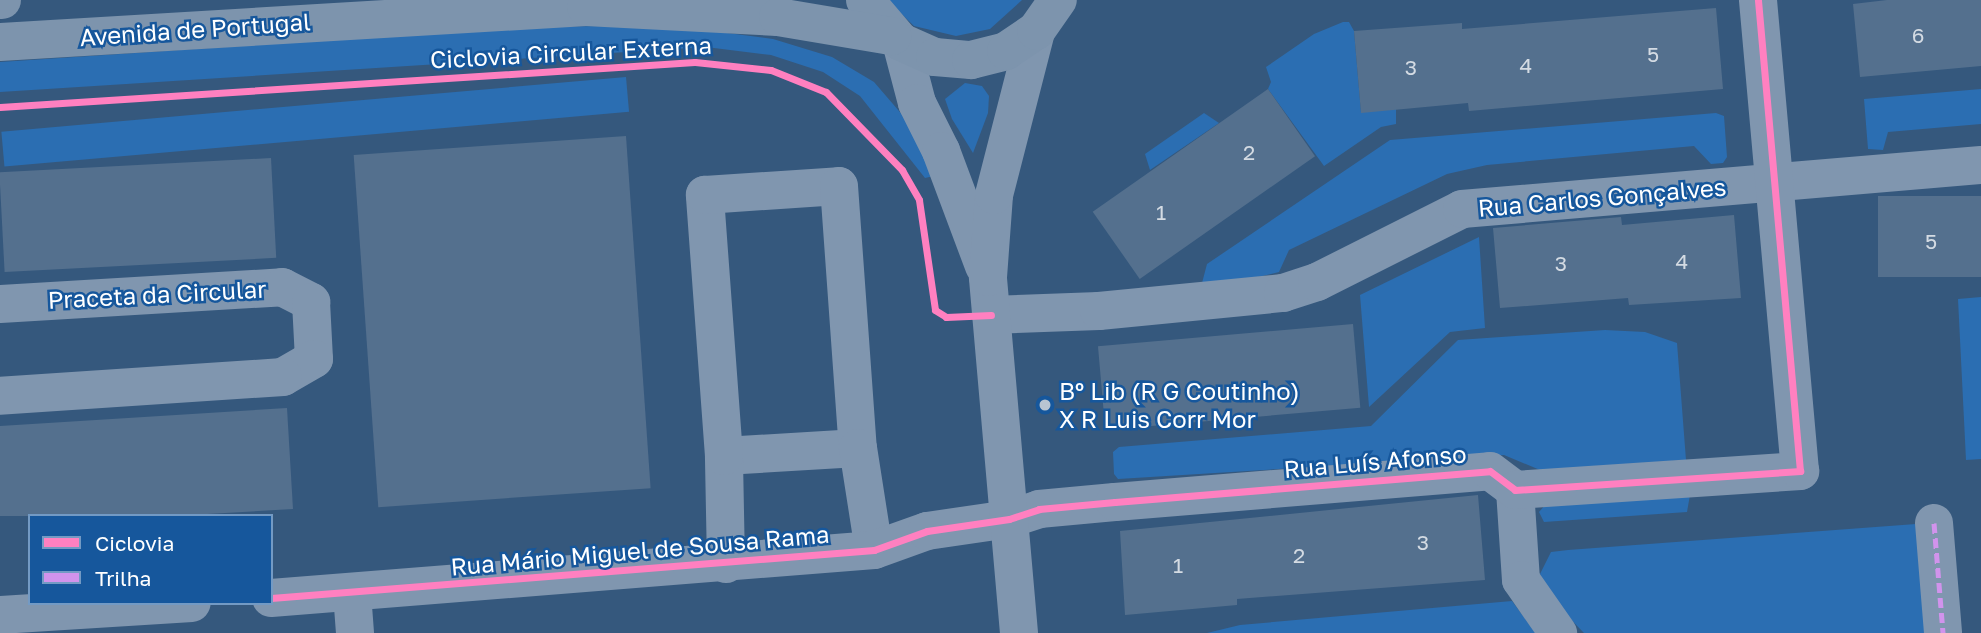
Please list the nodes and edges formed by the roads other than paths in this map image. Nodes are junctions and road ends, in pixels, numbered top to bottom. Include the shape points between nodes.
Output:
1 (865, 0) edge
2 (1758, 0) edge
3 (1057, 11) edge
4 (897, 39) junction
5 (0, 42) edge
6 (1981, 165) edge
7 (1774, 181) junction
8 (988, 278) junction
9 (0, 304) edge
10 (991, 315) junction
11 (0, 396) edge
12 (859, 448) junction
13 (724, 456) junction
14 (1515, 490) junction
15 (1009, 519) junction
16 (1934, 523) dead end
17 (874, 550) junction
18 (726, 564) junction
19 (352, 593) junction
20 (273, 598) edge
21 (160, 605) edge
22 (0, 615) edge
23 (355, 633) edge
24 (1019, 633) edge
25 (1558, 633) edge
26 (1943, 633) edge

1 - 4 main road
2 - 7 street
3 - 4 main road via 1006,51 971,60 934,57
3 - 8 street via 994,195
4 - 5 main road, Avenida de Portugal via 778,17 586,7
4 - 8 street via 917,103 941,151
6 - 7 street, Rua Carlos Gonçalves
7 - 10 street, Rua Carlos Gonçalves via 1462,209 1317,282 1283,293 1099,311
7 - 14 street via 1800,471
8 - 10 street
9 - 11 street, Praceta da Circular via 282,287 311,302 314,359 283,377
10 - 15 street
12 - 13 street
12 - 13 street via 839,186 705,195
12 - 17 street
13 - 18 street
14 - 15 street, Rua Luís Afonso via 1490,471 1040,509
14 - 25 street via 1521,580
15 - 17 street, Rua Mário Miguel de Sousa Rama via 927,531
15 - 24 street
16 - 26 street
17 - 18 street, Rua Mário Miguel de Sousa Rama
18 - 19 street, Rua Mário Miguel de Sousa Rama
19 - 20 street, Rua Mário Miguel de Sousa Rama
19 - 23 street
21 - 22 street

